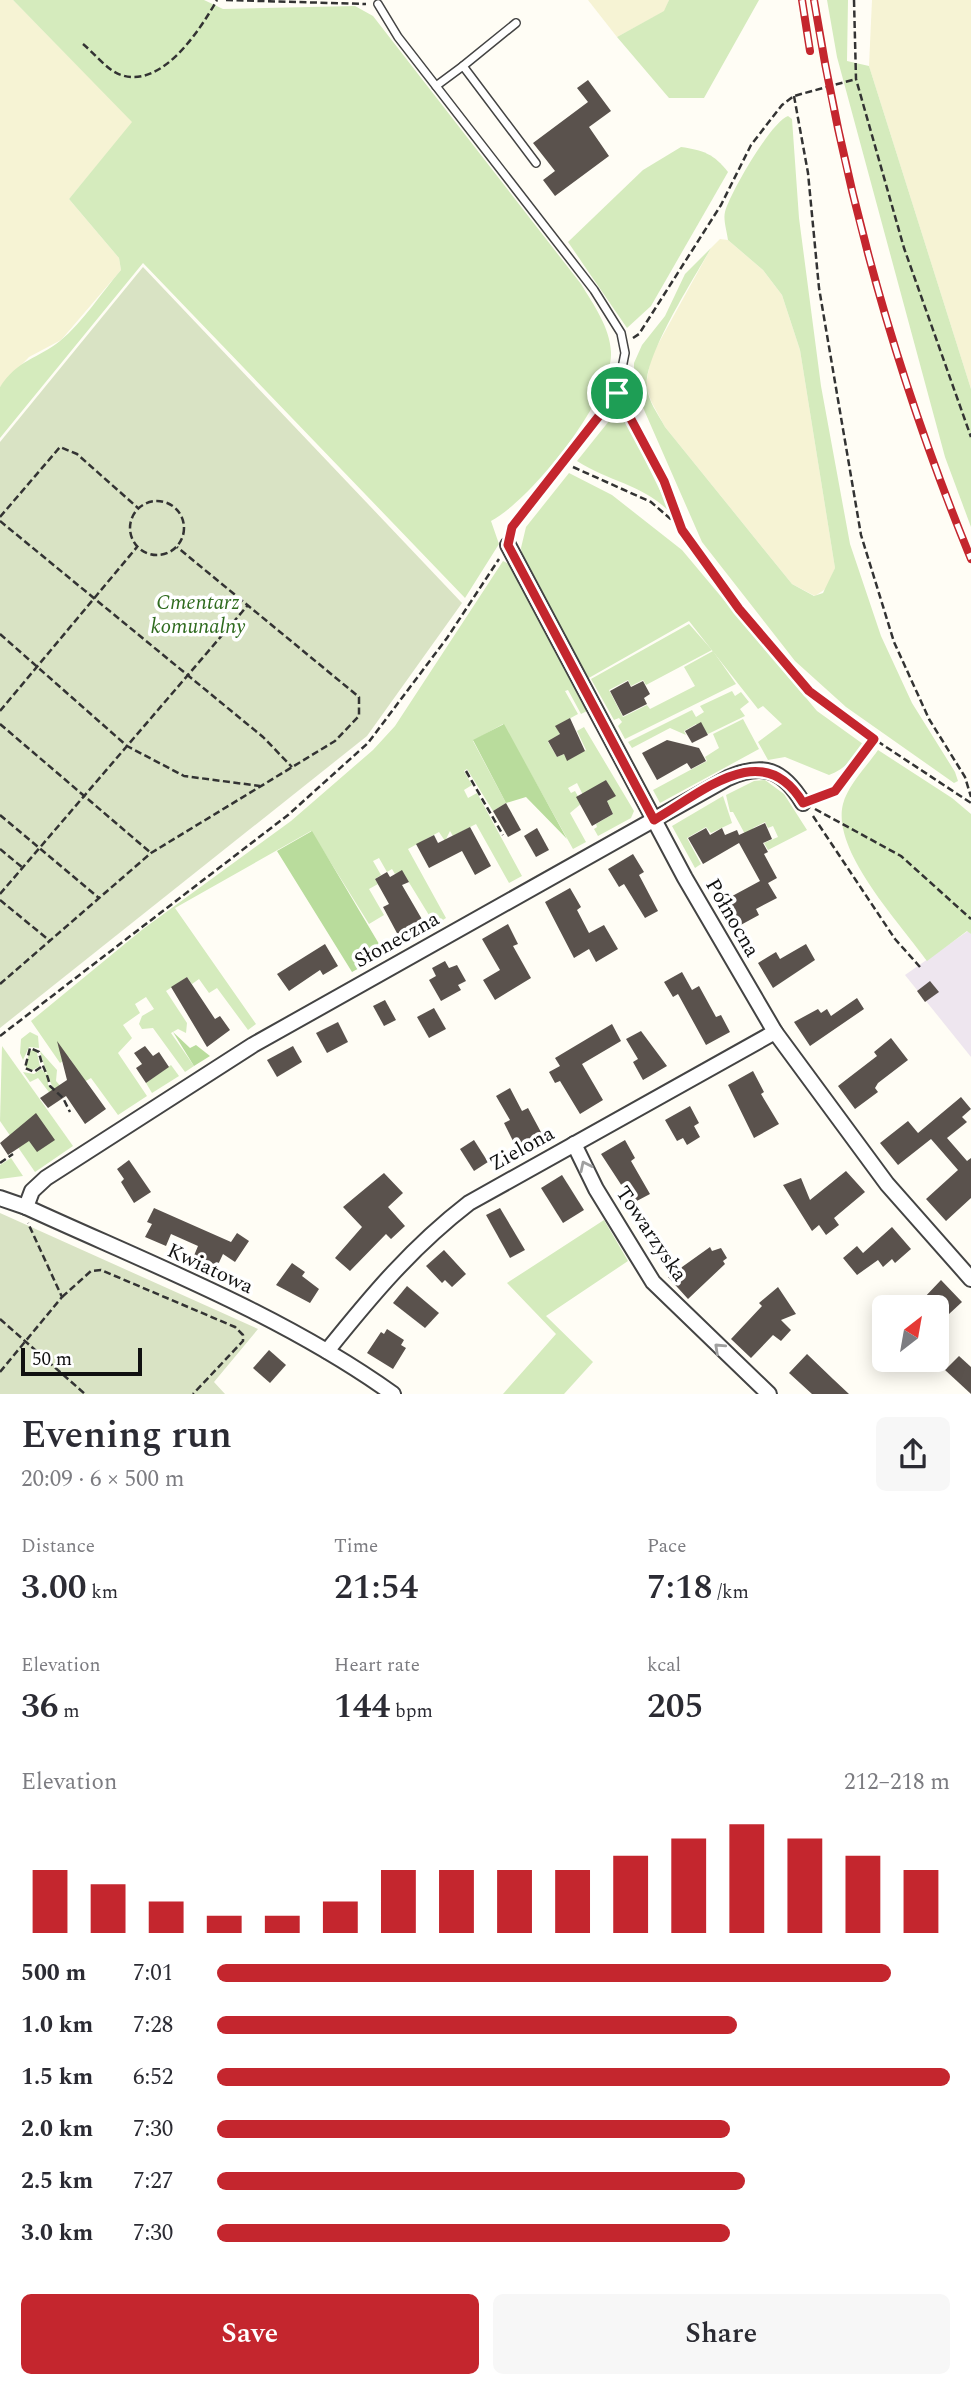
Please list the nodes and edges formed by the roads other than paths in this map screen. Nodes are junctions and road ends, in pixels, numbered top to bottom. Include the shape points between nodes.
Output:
1 (378, 4) road end
2 (516, 23) dead end
3 (463, 66) junction
4 (436, 86) junction
5 (536, 163) dead end
6 (508, 545) joint
7 (803, 803) road end
8 (654, 820) junction
9 (775, 1032) junction
10 (575, 1144) junction
11 (0, 1198) edge
12 (26, 1207) junction
13 (971, 1279) edge
14 (327, 1351) junction
15 (393, 1394) edge
16 (769, 1394) edge

1 - 4 lane
2 - 3 lane
3 - 4 lane
3 - 5 lane
4 - 6 lane via 594,290 625,344 617,393 512,527
6 - 8 street, Północna
7 - 8 street, Słoneczna via 785,778 747,769
8 - 9 street, Północna
8 - 12 street, Słoneczna via 231,1059 46,1178 32,1191
9 - 10 street, Zielona
9 - 13 street, Północna via 884,1180
10 - 14 street, Zielona via 469,1203 432,1231 395,1267
16 -> 10 street, Towarzyska via 653,1282
11 - 12 street, Kwiatowa
12 - 14 street, Kwiatowa via 265,1317
14 - 15 street, Kwiatowa

